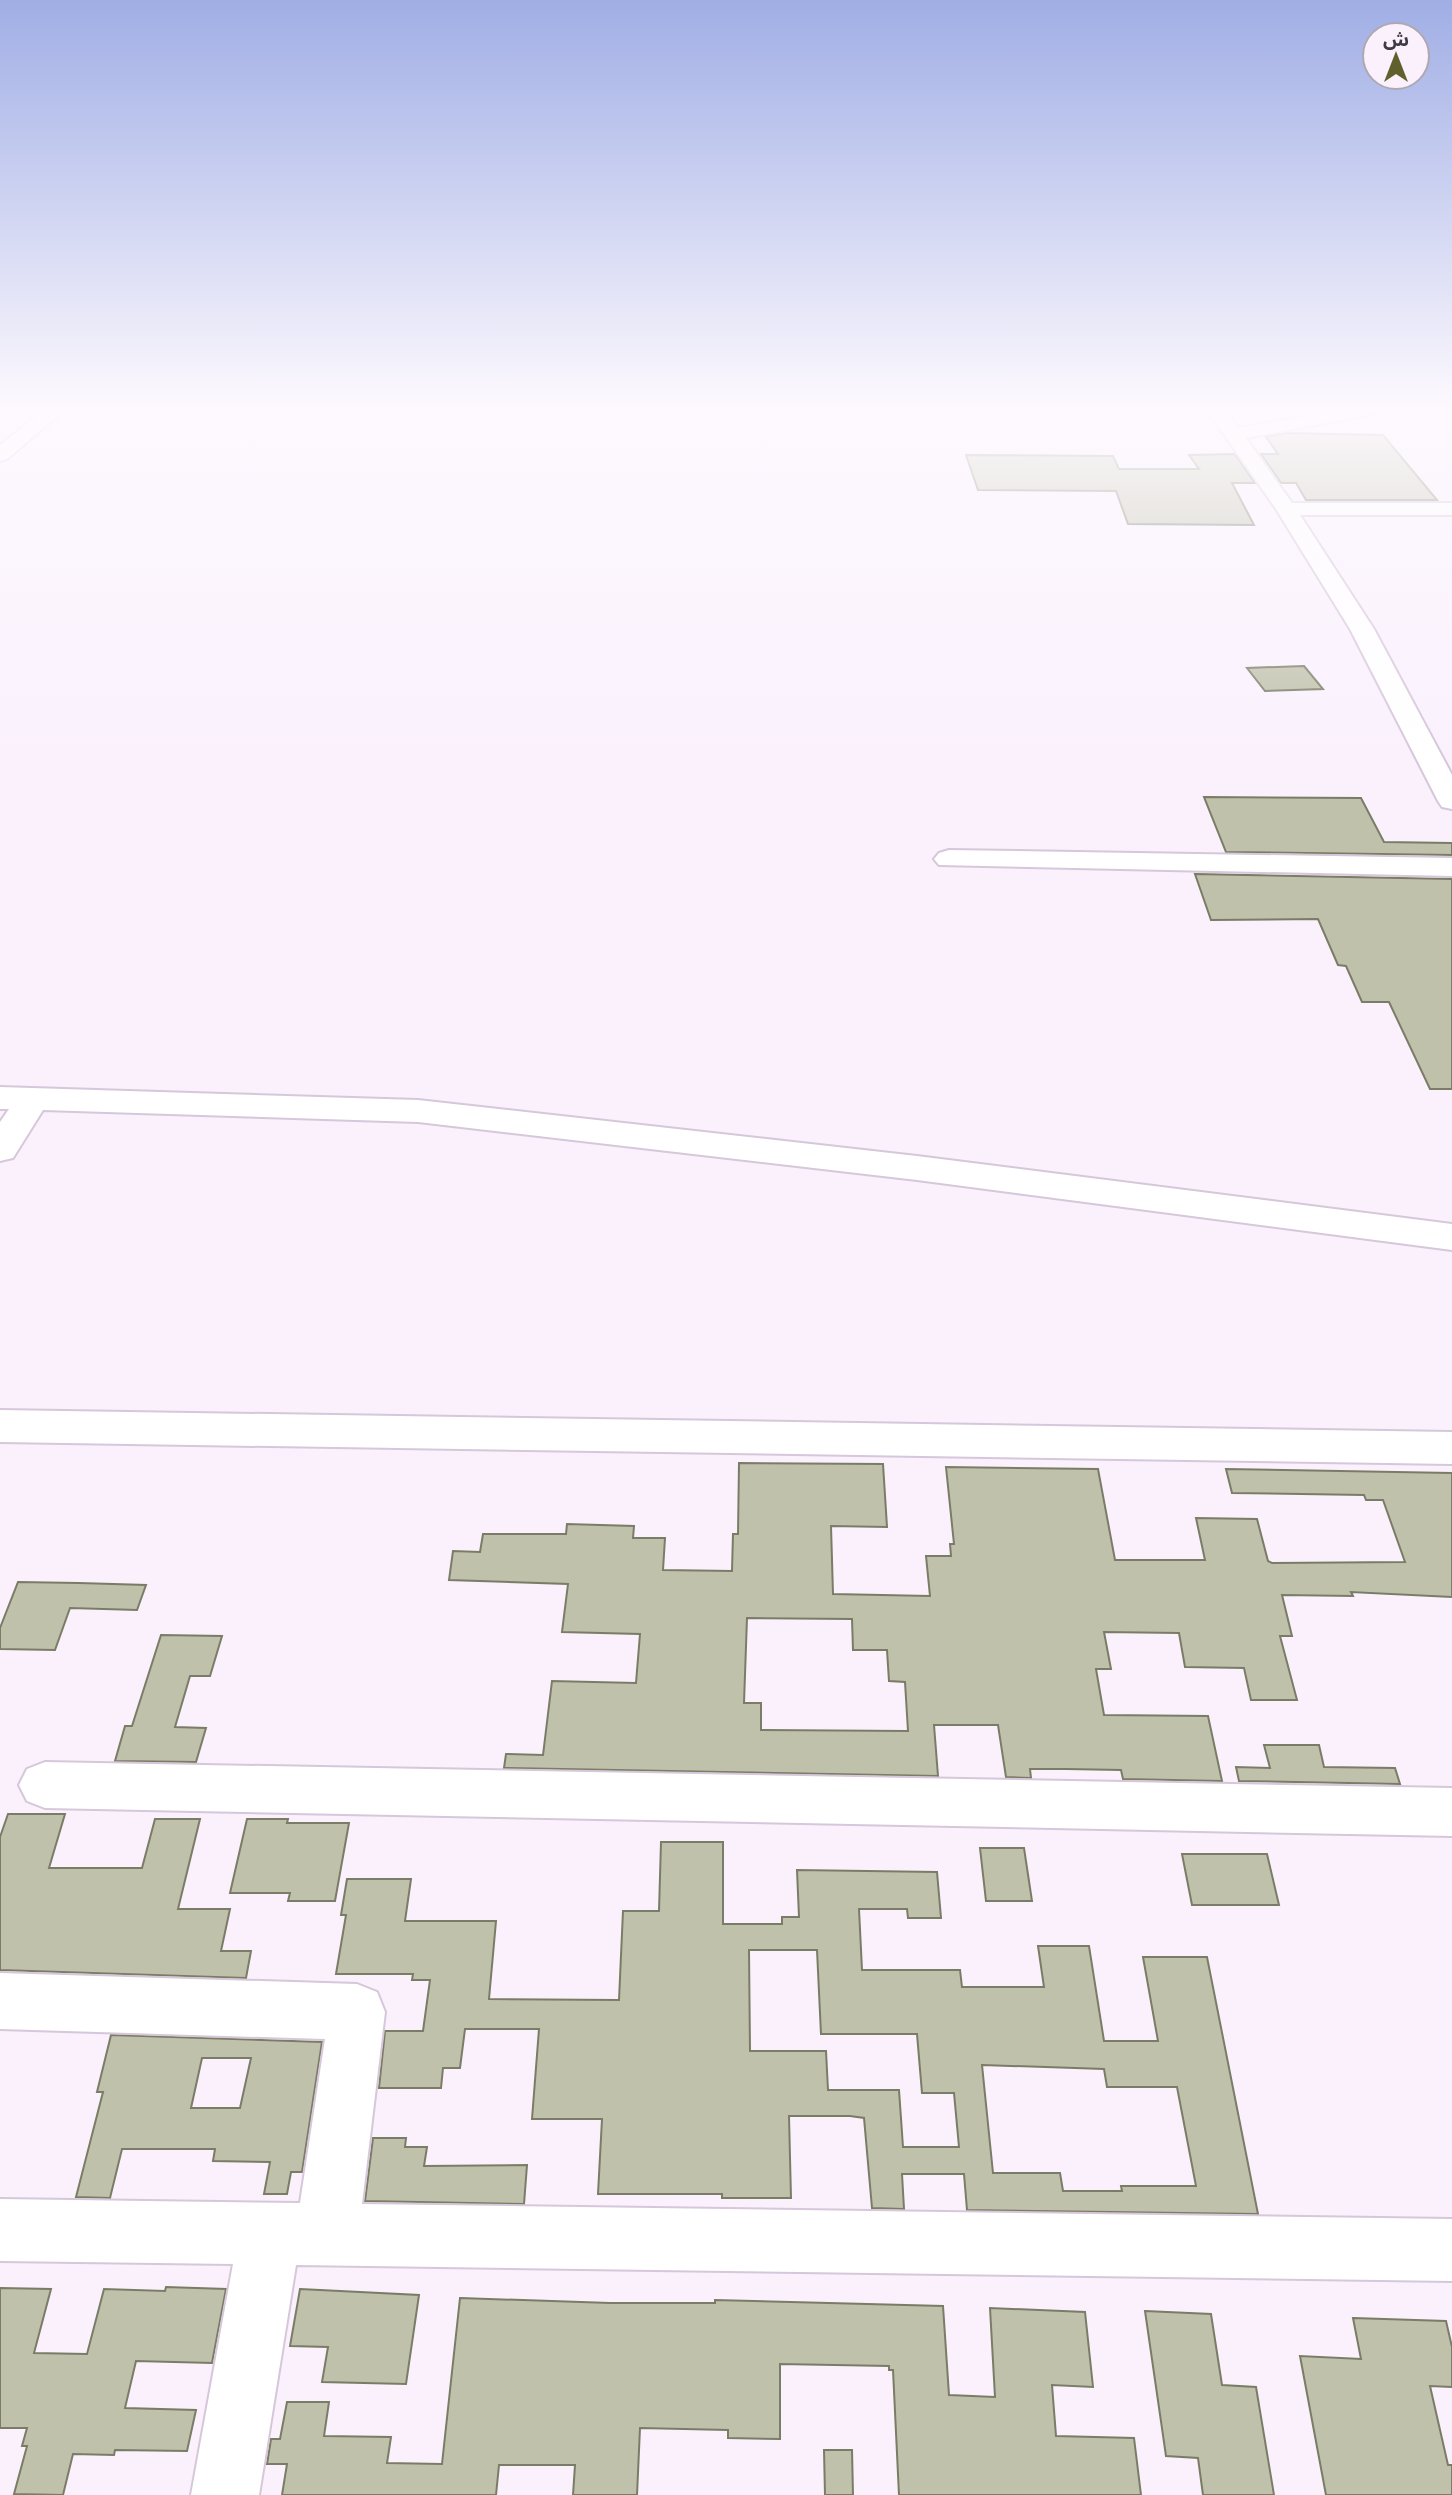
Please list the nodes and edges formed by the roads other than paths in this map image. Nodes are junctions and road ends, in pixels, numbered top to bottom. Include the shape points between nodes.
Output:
1 (1295, 523) edge
2 (1452, 801) edge
3 (950, 859) dead end
4 (1452, 867) edge
5 (16, 1099) edge
6 (0, 1150) edge
7 (1452, 1237) edge
8 (0, 1426) edge
9 (1452, 1448) edge
10 (45, 1785) dead end
11 (1452, 1812) edge
12 (0, 2001) edge
13 (0, 2230) edge
14 (298, 2234) junction
15 (1452, 2250) edge
16 (225, 2495) edge

1 - 2 street via 1362,629
3 - 4 street
5 - 6 street
5 - 7 street via 418,1111 917,1168
8 - 9 street
10 - 11 street
12 - 14 street via 357,2012
13 - 14 street
14 - 15 street
14 - 16 street

